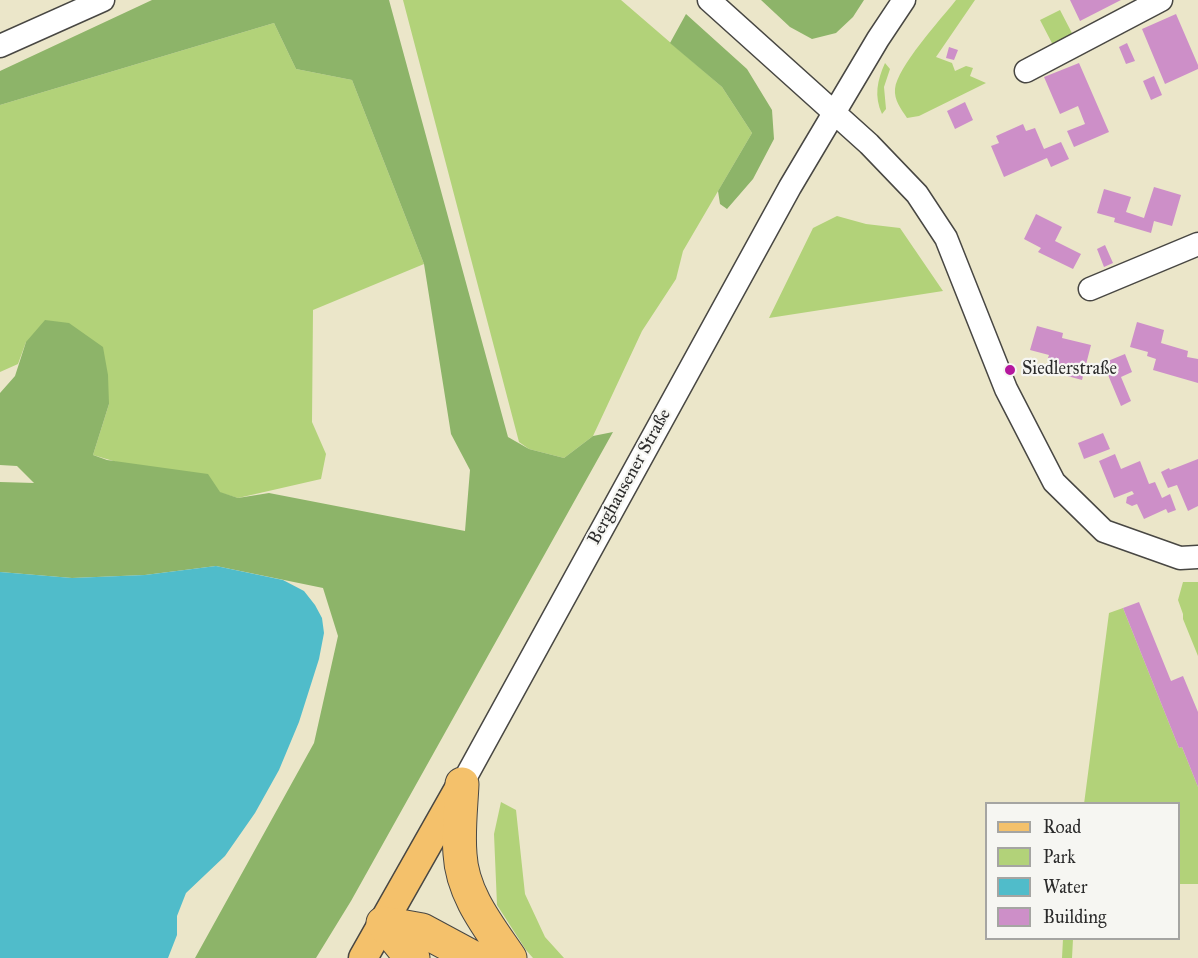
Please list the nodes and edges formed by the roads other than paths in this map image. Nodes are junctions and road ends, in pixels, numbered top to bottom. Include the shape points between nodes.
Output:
1 (103, 0) edge
2 (709, 0) edge
3 (904, 0) edge
4 (1161, 0) edge
5 (0, 46) edge
6 (1026, 71) dead end
7 (834, 112) junction
8 (1198, 244) edge
9 (1090, 290) dead end
10 (1198, 556) edge
11 (462, 784) junction
12 (384, 923) junction
13 (363, 958) edge
14 (413, 958) edge
15 (474, 958) edge
16 (510, 958) edge

1 - 5 street
2 - 7 street
3 - 7 street, Berghausener Straße
4 - 6 street
7 - 10 street via 917,194 946,238 1006,389 1054,482 1104,531 1180,558
7 - 11 street, Berghausener Straße
8 - 9 street
11 - 12 main road, Berghausener Straße
11 - 16 highway via 460,856 466,884
12 - 13 main road, Berghausener Straße
12 - 14 highway
12 - 15 highway via 422,930

